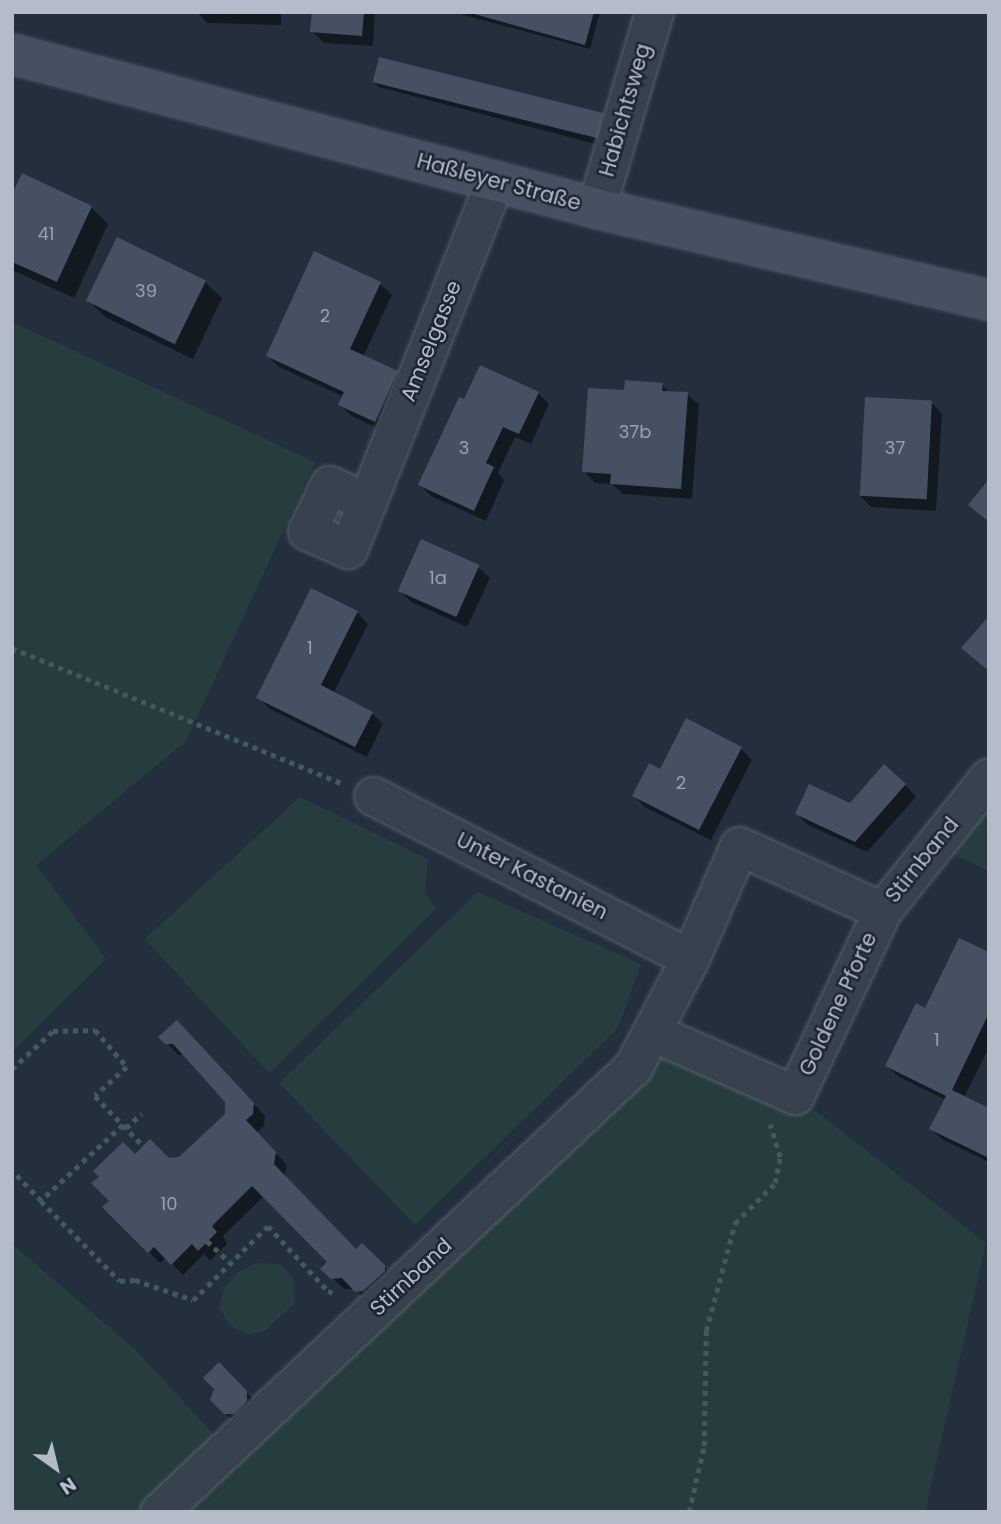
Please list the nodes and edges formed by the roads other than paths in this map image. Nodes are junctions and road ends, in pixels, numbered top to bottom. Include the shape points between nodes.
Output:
1 (653, 12) edge
2 (12, 54) edge
3 (495, 181) junction
4 (596, 208) junction
5 (989, 299) edge
6 (367, 502) dead end
7 (989, 777) edge
8 (373, 796) road end
9 (882, 911) junction
10 (690, 958) junction
11 (654, 1034) junction
12 (159, 1512) edge

1 - 4 street, Habichtsweg
2 - 3 main road, Haßleyer Straße
3 - 4 main road, Haßleyer Straße
3 - 6 street, Amselgasse
4 - 5 main road, Haßleyer Straße
7 - 9 street, Stirnband
8 - 10 street, Unter Kastanien
9 - 10 street, Goldene Pforte via 739,846
9 - 11 street, Goldene Pforte via 795,1095
10 - 11 street, Goldene Pforte
11 - 12 street, Stirnband via 633,1067

